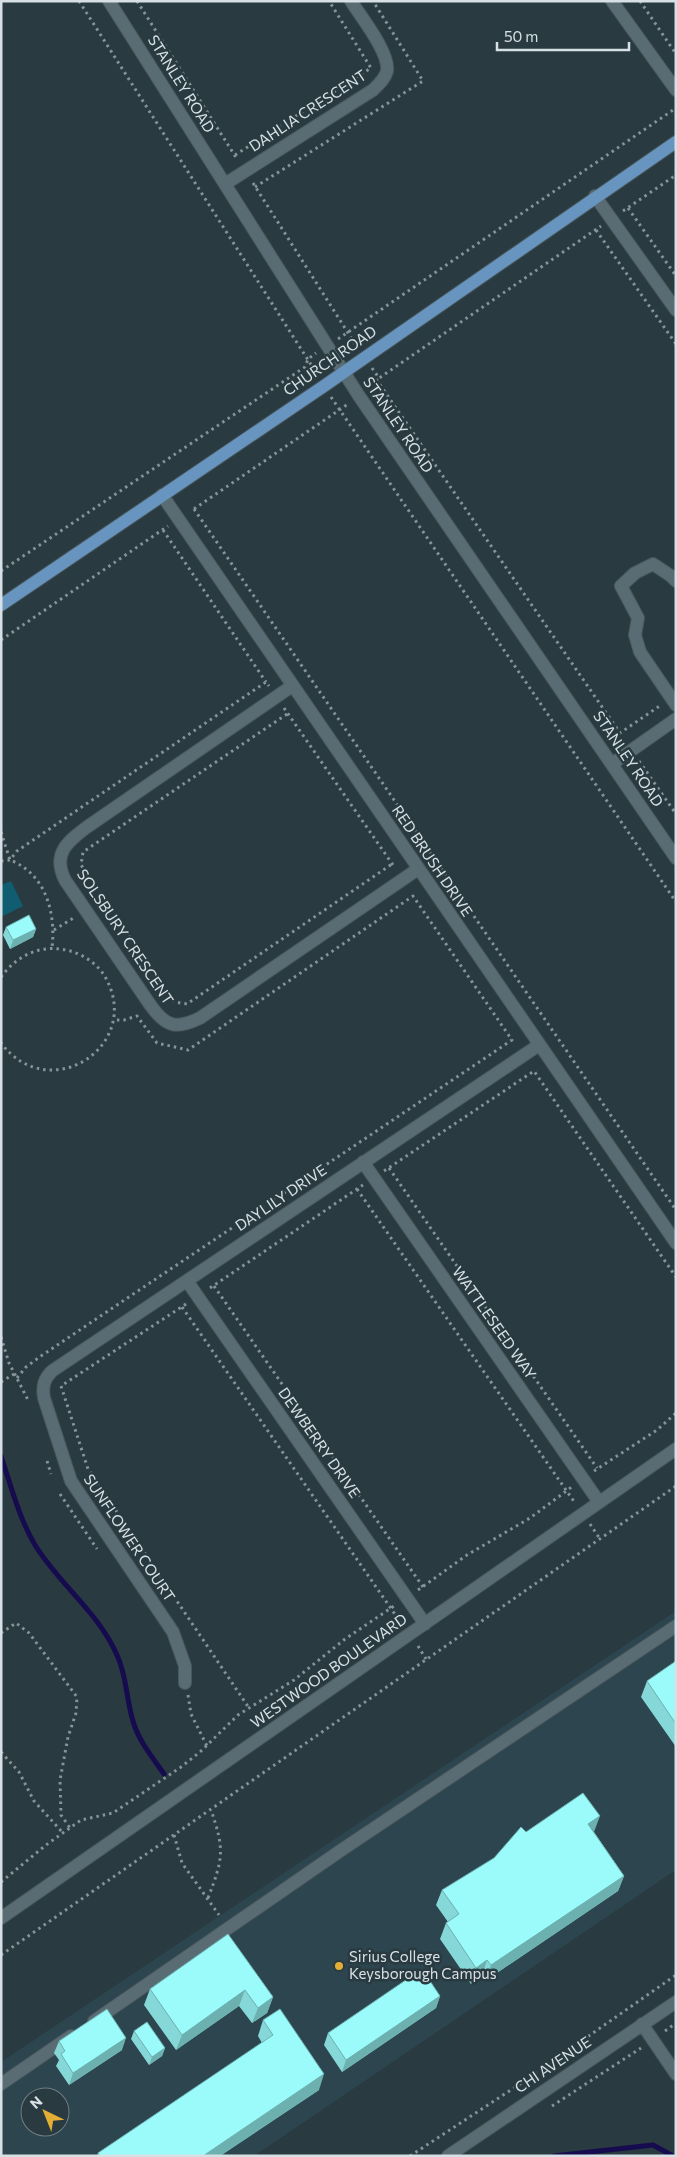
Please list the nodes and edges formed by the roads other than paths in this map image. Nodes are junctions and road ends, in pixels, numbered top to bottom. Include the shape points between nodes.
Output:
1 (109, 1) edge
2 (351, 1) edge
3 (612, 1) edge
4 (676, 90) edge
5 (676, 142) edge
6 (225, 184) junction
7 (595, 196) junction
8 (676, 310) edge
9 (343, 372) junction
10 (162, 495) junction
11 (676, 581) edge
12 (1, 605) edge
13 (292, 686) junction
14 (673, 702) edge
15 (676, 719) edge
16 (612, 764) junction
17 (676, 858) edge
18 (418, 869) junction
19 (539, 1045) junction
20 (363, 1162) junction
21 (676, 1243) edge
22 (187, 1281) junction
23 (45, 1380) joint
24 (676, 1449) edge
25 (599, 1502) junction
26 (425, 1624) junction
27 (676, 1626) edge
28 (185, 1683) dead end
29 (1, 1918) edge
30 (676, 2002) edge
31 (642, 2024) junction
32 (676, 2074) edge
33 (1, 2084) edge
34 (462, 2152) edge
35 (448, 2156) edge

1 - 6 street, STANLEY ROAD
2 - 6 street, DAHLIA CRESCENT via 384,53 385,76 373,90
3 - 4 street
5 - 7 main road, CHURCH ROAD
6 - 9 street, STANLEY ROAD
7 - 8 street
7 - 9 main road, CHURCH ROAD
9 - 10 main road, CHURCH ROAD
9 - 16 street, STANLEY ROAD
10 - 12 main road, CHURCH ROAD
10 - 13 street, RED BRUSH DRIVE
11 - 14 street via 653,564 635,573 621,586 638,618 635,635 640,652
13 - 18 street, RED BRUSH DRIVE
13 - 18 street, SOLSBURY CRESCENT via 87,827 68,843 60,857 59,865 65,880 151,1006 168,1024 178,1026 200,1018
15 - 16 street
16 - 17 street, STANLEY ROAD
18 - 19 street, RED BRUSH DRIVE
19 - 20 street, DAYLILY DRIVE
19 - 21 street, RED BRUSH DRIVE
20 - 22 street, DAYLILY DRIVE
20 - 25 street, WATTLESEED WAY
22 - 23 street, DAYLILY DRIVE via 52,1371
22 - 26 street, DEWBERRY DRIVE
23 - 28 street, SUNFLOWER COURT via 44,1398 71,1481 173,1632 185,1666
24 - 25 street, WESTWOOD BOULEVARD
25 - 26 street, WESTWOOD BOULEVARD
26 - 29 street, WESTWOOD BOULEVARD
27 - 33 street
30 - 31 street, CHI AVENUE
31 - 32 street
31 - 34 street, CHI AVENUE
34 - 35 street, CHI AVENUE

